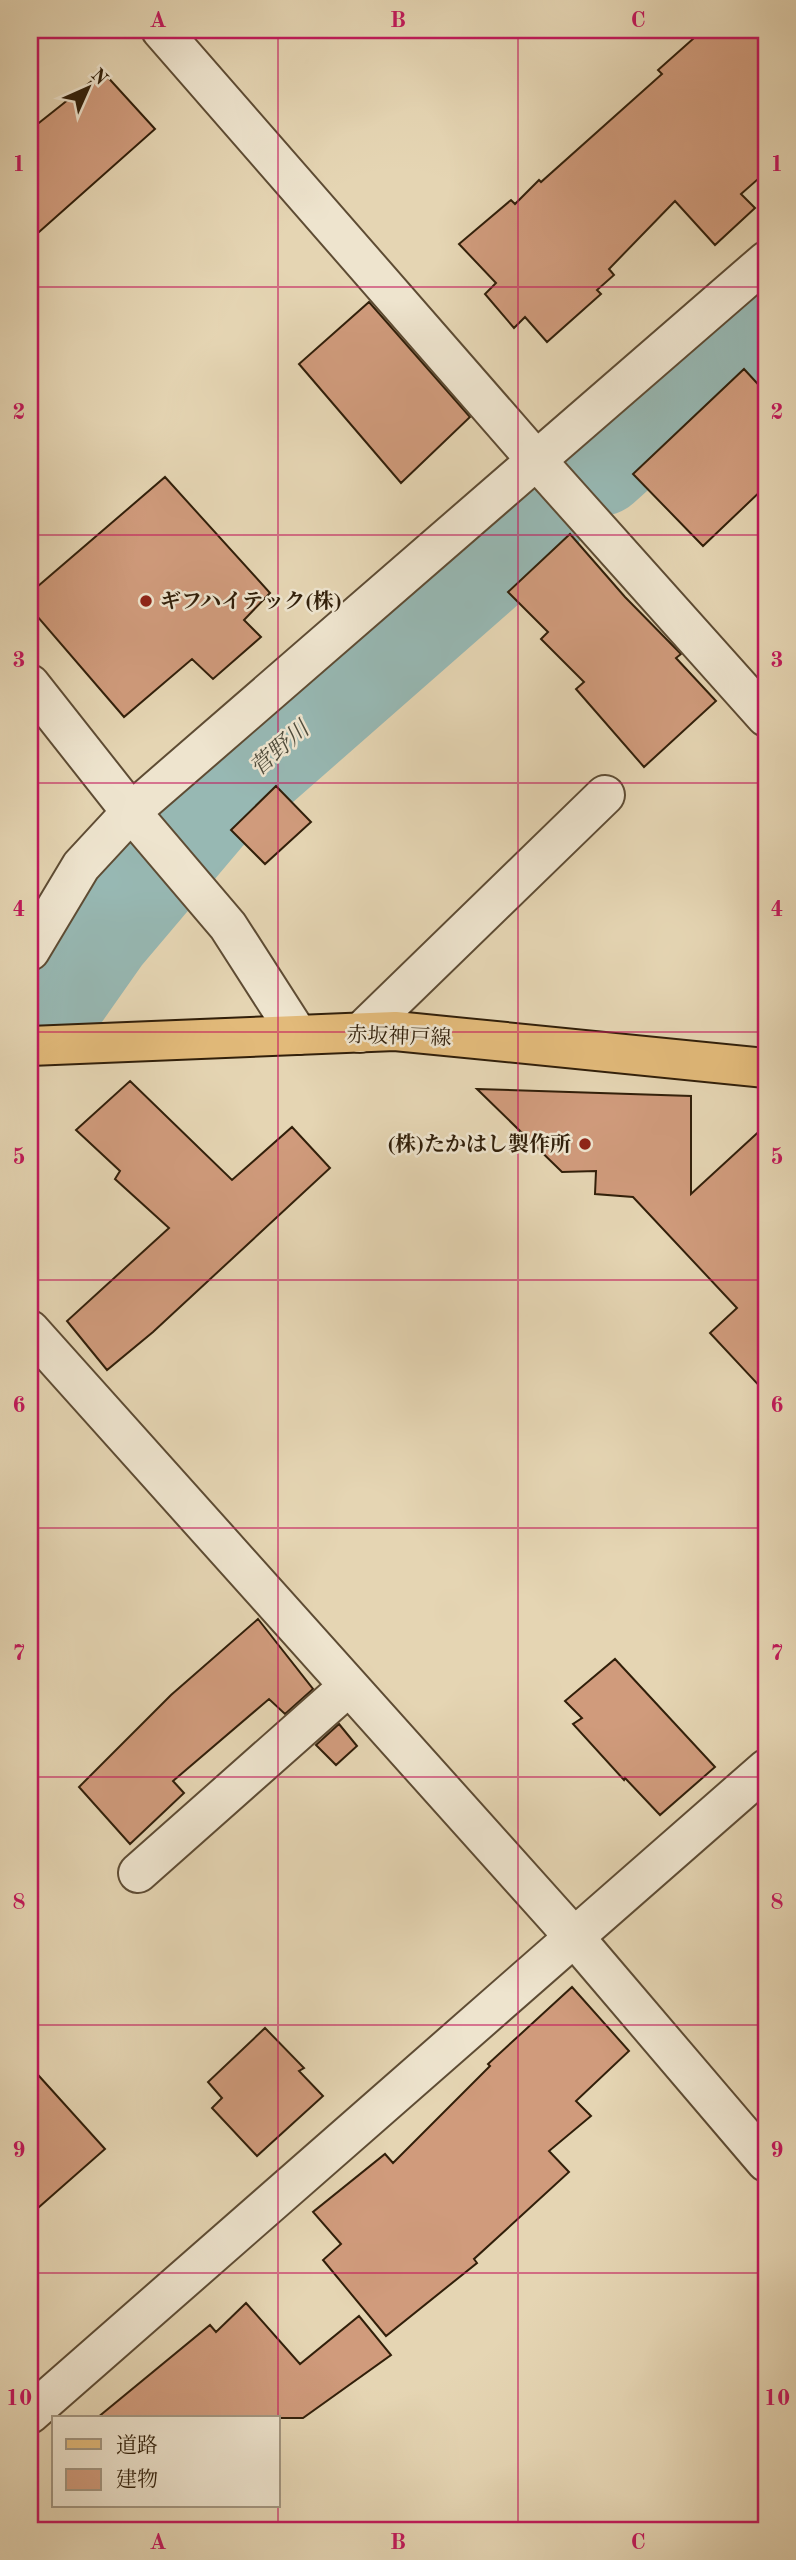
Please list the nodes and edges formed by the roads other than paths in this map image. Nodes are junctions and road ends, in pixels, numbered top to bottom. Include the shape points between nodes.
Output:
1 (161, 30) edge
2 (766, 261) edge
3 (537, 461) junction
4 (30, 684) edge
5 (766, 717) edge
6 (605, 795) dead end
7 (132, 814) junction
8 (30, 951) edge
9 (359, 1033) junction
10 (298, 1035) junction
11 (30, 1046) edge
12 (766, 1068) edge
13 (30, 1330) edge
14 (349, 1686) junction
15 (766, 1769) edge
16 (138, 1873) dead end
17 (575, 1938) junction
18 (766, 2162) edge
19 (35, 2400) edge

1 - 3 street
2 - 3 street
3 - 5 street
3 - 7 street
4 - 7 street
6 - 9 street
7 - 8 street via 81,866
7 - 10 street via 228,926
9 - 10 main road, 赤坂神戸線
9 - 12 main road, 赤坂神戸線 via 396,1031
10 - 11 main road, 赤坂神戸線
13 - 14 street
14 - 16 street
14 - 17 street
15 - 17 street
17 - 18 street
17 - 19 street

